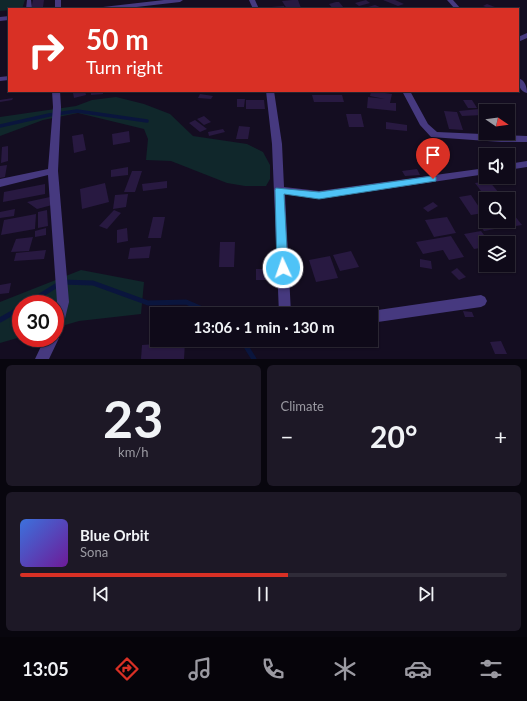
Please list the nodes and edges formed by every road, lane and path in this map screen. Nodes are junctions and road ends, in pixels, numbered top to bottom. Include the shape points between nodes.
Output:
1 (180, 0) edge
2 (450, 0) edge
3 (111, 8) edge
4 (457, 8) edge
5 (519, 81) edge
6 (527, 91) edge
7 (56, 92) edge
8 (270, 92) edge
9 (407, 92) edge
10 (527, 138) edge
11 (527, 164) edge
12 (515, 166) edge
13 (53, 172) junction
14 (479, 172) edge
15 (0, 183) edge
16 (279, 190) junction
17 (62, 295) edge
18 (481, 301) dead end
19 (285, 307) edge
20 (378, 316) edge
21 (48, 347) edge
22 (42, 359) edge

1 - 3 street
2 - 4 street
5 - 6 street
7 - 13 street via 58,107
8 - 16 street via 277,144
9 - 10 street via 424,124 434,135
11 - 12 street
13 - 15 street
13 - 17 street
14 - 16 street via 319,195
16 - 19 street
18 - 20 street
21 - 22 street

